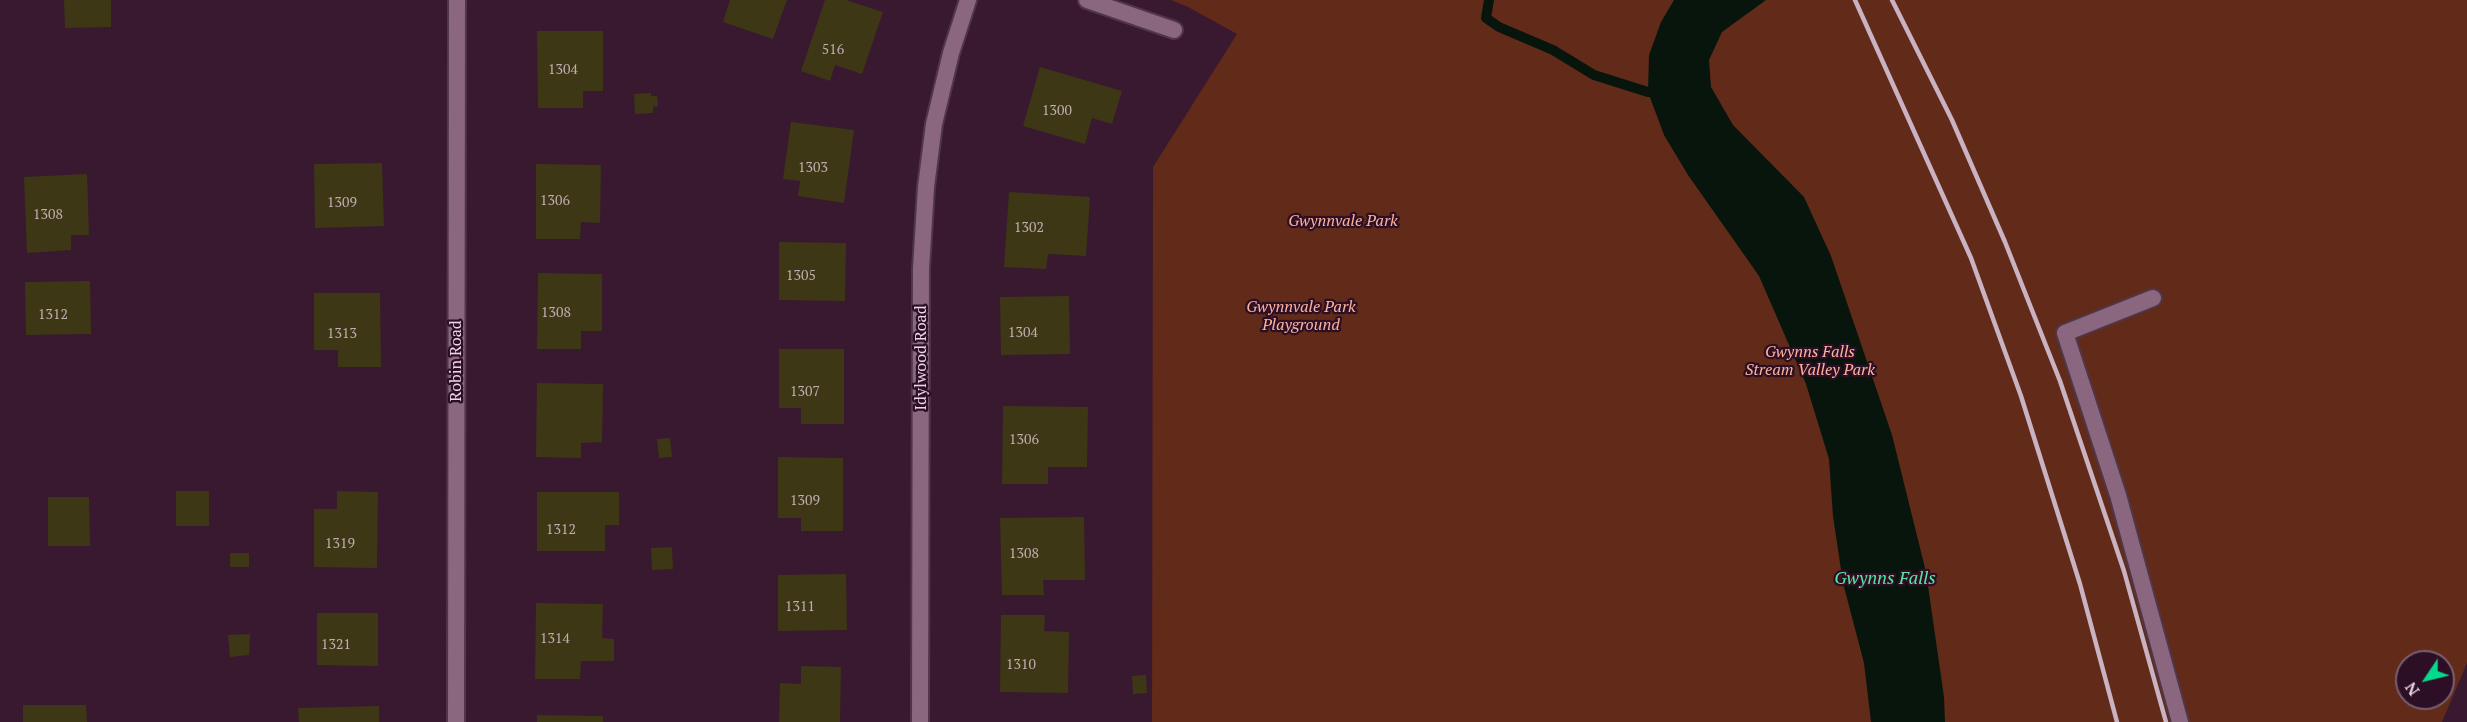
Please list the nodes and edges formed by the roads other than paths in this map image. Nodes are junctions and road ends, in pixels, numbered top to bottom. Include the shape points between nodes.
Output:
1 (457, 0) edge
2 (968, 0) edge
3 (1087, 0) edge
4 (1174, 30) dead end
5 (2153, 298) dead end
6 (456, 722) edge
7 (920, 722) edge
8 (2180, 722) edge

1 - 6 street, Robin Road
2 - 7 street, Idylwood Road via 934,124 926,187 921,269
3 - 4 street
5 - 8 street via 2065,333 2118,495

